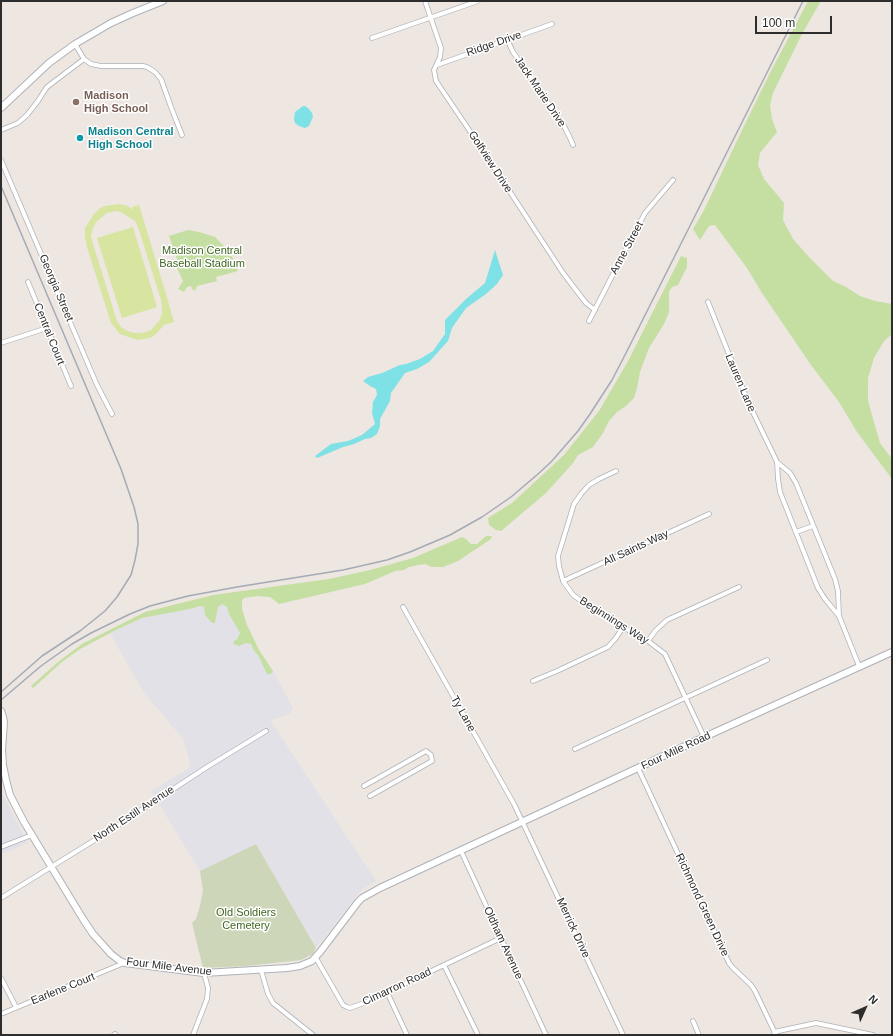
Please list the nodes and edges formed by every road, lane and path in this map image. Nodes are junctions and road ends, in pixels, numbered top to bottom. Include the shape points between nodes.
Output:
1 (163, 1) edge
2 (425, 1) edge
3 (478, 1) edge
4 (430, 18) junction
5 (552, 24) dead end
6 (372, 38) dead end
7 (507, 39) junction
8 (75, 44) junction
9 (84, 59) junction
10 (436, 65) junction
11 (1, 108) edge
12 (1, 130) edge
13 (182, 135) dead end
14 (573, 145) dead end
15 (1, 160) edge
16 (673, 180) dead end
17 (28, 282) dead end
18 (708, 302) dead end
19 (595, 310) junction
20 (589, 321) dead end
21 (47, 328) junction
22 (1, 343) edge
23 (71, 386) dead end
24 (112, 414) dead end
25 (777, 462) junction
26 (616, 471) dead end
27 (709, 514) dead end
28 (813, 526) junction
29 (796, 532) junction
30 (563, 581) junction
31 (739, 587) dead end
32 (403, 607) dead end
33 (839, 616) junction
34 (623, 627) junction
35 (648, 641) junction
36 (892, 652) edge
37 (767, 660) dead end
38 (859, 666) junction
39 (533, 681) dead end
40 (686, 698) junction
41 (1, 711) edge
42 (266, 731) dead end
43 (704, 738) junction
44 (575, 750) dead end
45 (638, 768) junction
46 (364, 786) dead end
47 (370, 796) dead end
48 (523, 821) junction
49 (32, 834) junction
50 (1, 847) edge
51 (461, 851) junction
52 (51, 867) junction
53 (1, 898) edge
54 (501, 938) junction
55 (316, 958) junction
56 (124, 963) junction
57 (444, 965) junction
58 (261, 970) junction
59 (204, 973) junction
60 (1, 978) edge
61 (387, 992) junction
62 (16, 1007) junction
63 (1, 1014) edge
64 (693, 1022) dead end
65 (775, 1034) edge
66 (193, 1035) edge
67 (313, 1035) edge
68 (407, 1035) edge
69 (478, 1035) edge
70 (546, 1035) edge
71 (623, 1035) edge
72 (699, 1035) edge
73 (873, 1035) edge

1 - 8 street via 111,23
2 - 4 street, Golfview Drive
3 - 4 street
4 - 6 street
4 - 10 street, Golfview Drive via 441,48
5 - 7 street, Ridge Drive
7 - 10 street, Ridge Drive
7 - 14 street, Jack Marie Drive via 513,52 564,126
8 - 9 street
8 - 11 street via 49,63
9 - 12 street via 47,87 34,107 22,119
9 - 13 street via 96,65 137,65 152,69 161,79
10 - 19 street, Golfview Drive via 435,76 440,86 563,273 586,303
15 - 24 street, Georgia Street via 97,385
16 - 19 street, Anne Street via 645,213
17 - 21 street, Central Court
18 - 25 street, Lauren Lane via 749,404
19 - 20 street, Anne Street
21 - 22 street
21 - 23 street, Central Court
25 - 28 street, Lauren Lane via 790,473 796,483
25 - 29 street, Lauren Lane via 780,492
26 - 30 street, Beginnings Way via 589,485 574,504 558,556
27 - 30 street, All Saints Way
28 - 29 street
28 - 33 street, Lauren Lane via 835,580
29 - 33 street, Lauren Lane via 818,588
30 - 34 street, Beginnings Way via 573,595
31 - 35 street via 667,620
32 - 48 street, Ty Lane
33 - 38 street, Lauren Lane
34 - 35 street, Beginnings Way
34 - 39 street via 608,647
35 - 40 street, Beginnings Way via 665,654
36 - 38 street, Four Mile Road
37 - 40 street
38 - 43 street, Four Mile Road
40 - 43 street, Beginnings Way
40 - 44 street
41 - 49 street, Four Mile Avenue via 4,722 2,758 6,780 14,802
42 - 52 street, North Estill Avenue
43 - 45 street, Four Mile Road
45 - 48 street, Four Mile Road
45 - 65 street, Richmond Green Drive via 729,963 755,991
46 - 47 street via 426,750 431,755 432,761
48 - 51 street, Four Mile Road
48 - 71 street, Merrick Drive
49 - 50 street
49 - 52 street, Four Mile Avenue
51 - 54 street, Oldham Avenue
51 - 55 street, Four Mile Avenue via 362,898
52 - 53 street, North Estill Avenue
52 - 56 street, Four Mile Avenue via 93,934 111,954
54 - 57 street, Cimarron Road
54 - 70 street, Oldham Avenue
55 - 58 street, Four Mile Avenue via 300,966
55 - 61 street, Cimarron Road via 346,1008
56 - 59 street, Four Mile Avenue
56 - 62 street, Earlene Court
57 - 61 street, Cimarron Road
57 - 69 street
58 - 59 street, Four Mile Avenue
58 - 67 street via 273,1003
59 - 66 street via 208,988 207,999
60 - 62 street
61 - 68 street
62 - 63 street, Earlene Court
64 - 72 street
65 - 73 street via 816,1023

